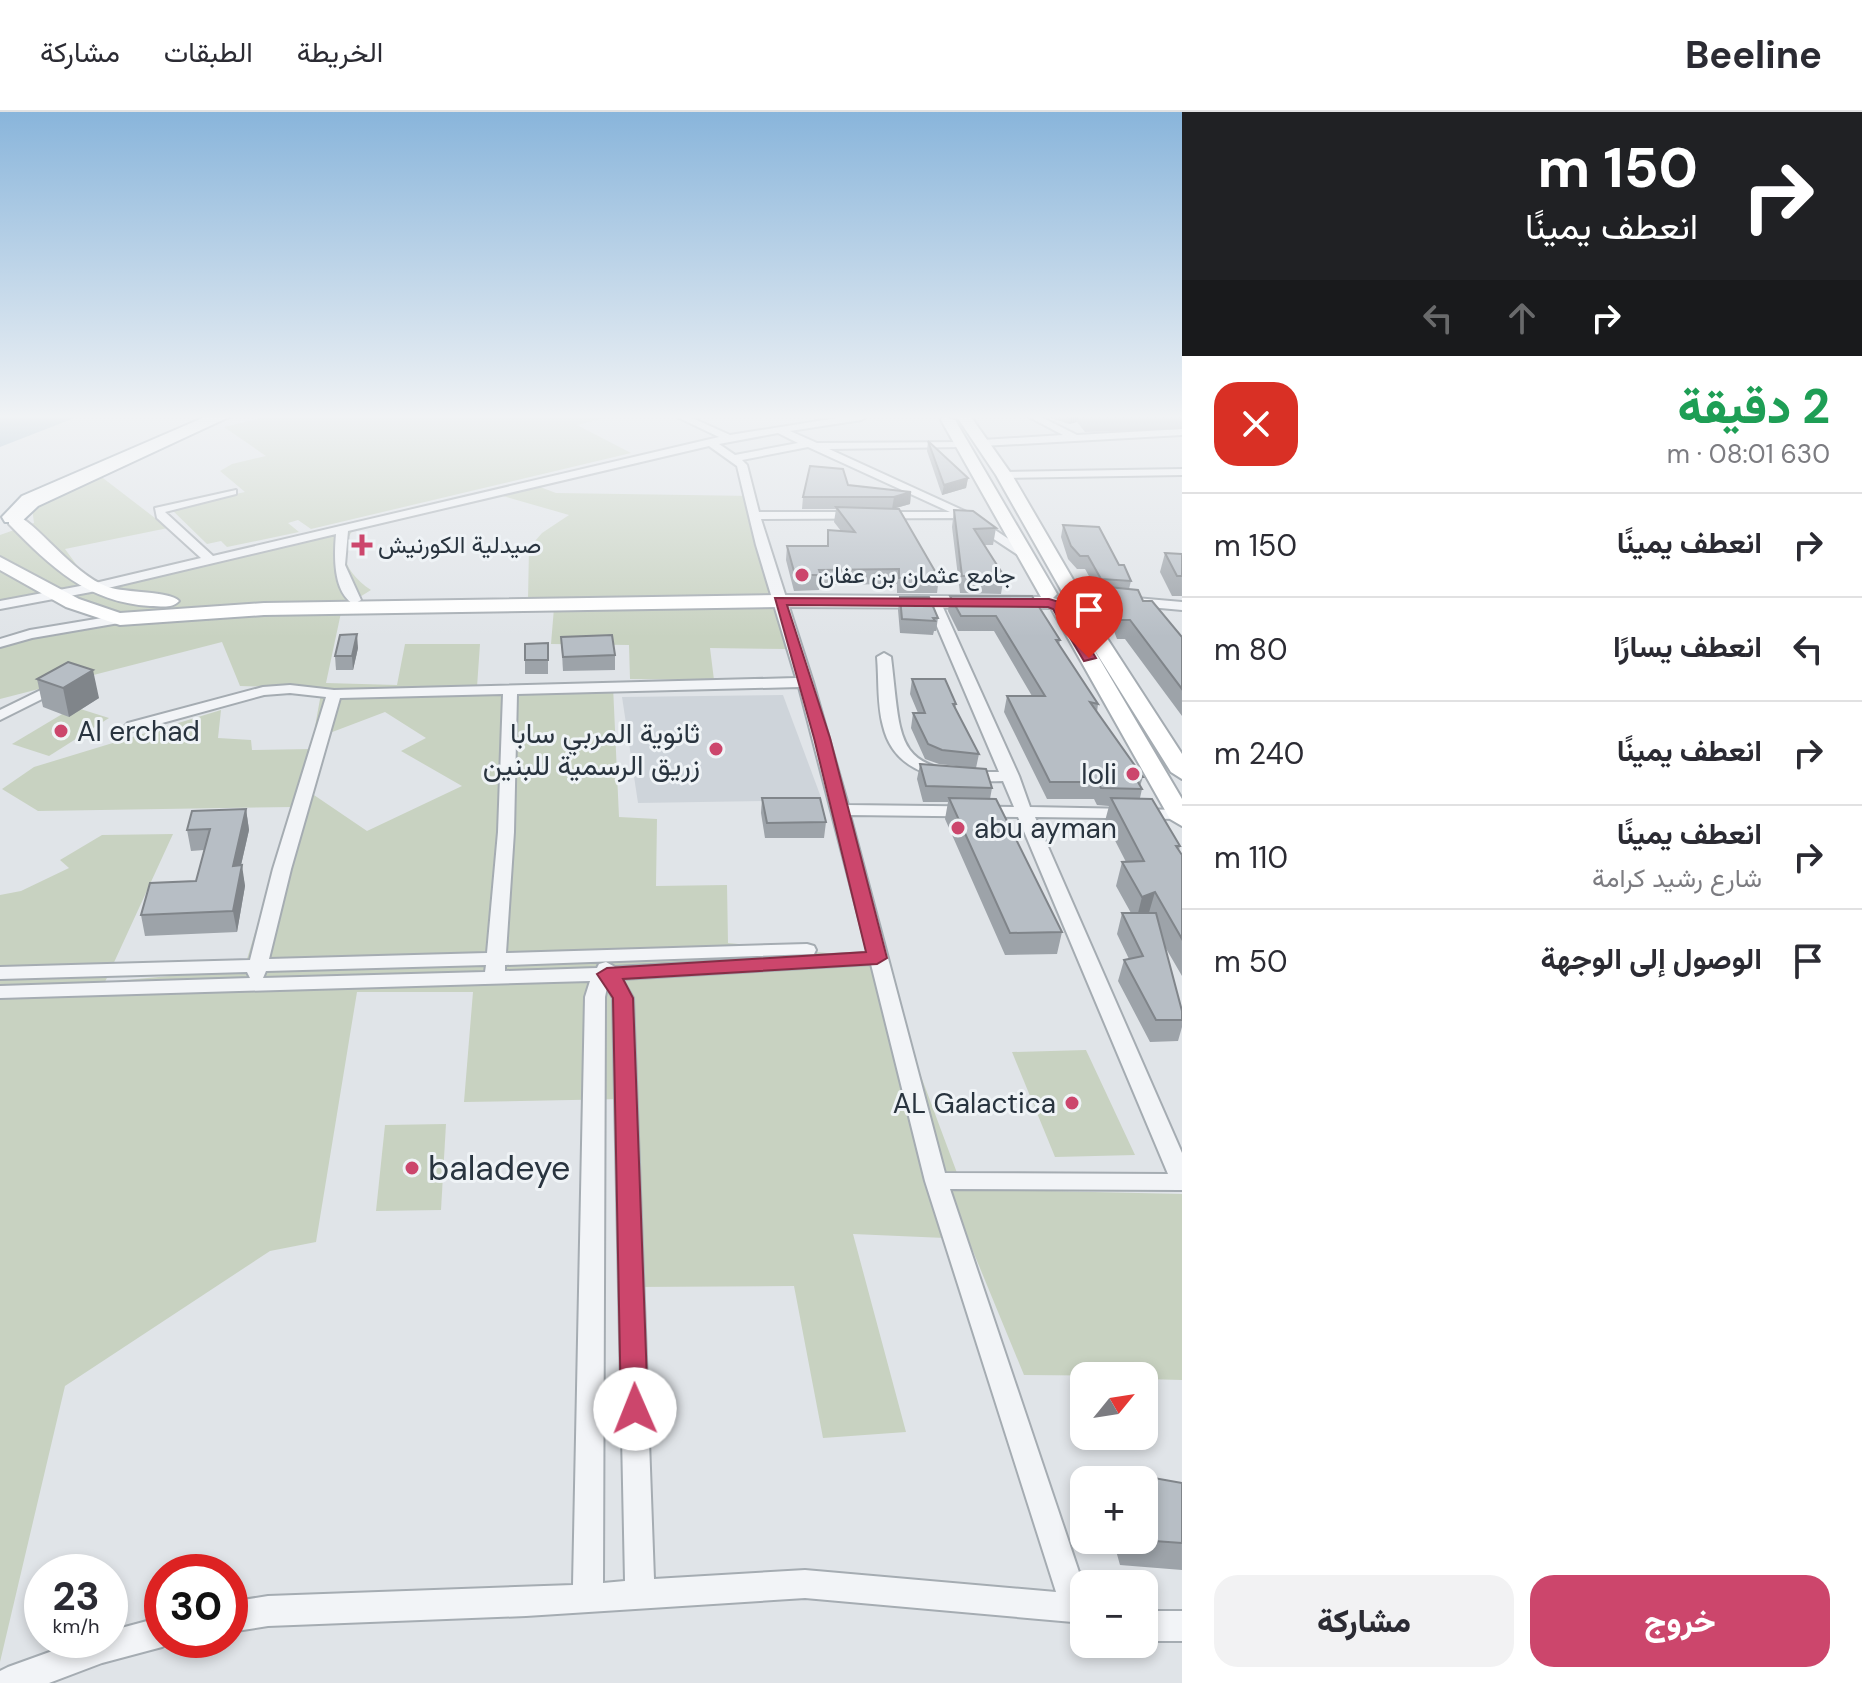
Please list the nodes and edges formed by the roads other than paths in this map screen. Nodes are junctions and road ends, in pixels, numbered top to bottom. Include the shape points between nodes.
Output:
1 (52, 490) edge
2 (509, 490) edge
3 (750, 490) edge
4 (910, 490) edge
5 (987, 490) edge
6 (1011, 490) edge
7 (232, 492) dead end
8 (757, 515) junction
9 (967, 516) junction
10 (7, 521) edge
11 (342, 530) junction
12 (1022, 552) junction
13 (209, 559) junction
14 (0, 562) edge
15 (91, 588) junction
16 (57, 595) junction
17 (778, 598) junction
18 (354, 600) junction
19 (1064, 600) junction
20 (934, 603) junction
21 (0, 605) edge
22 (1182, 606) edge
23 (97, 613) junction
24 (1182, 615) edge
25 (120, 619) junction
26 (79, 625) junction
27 (1, 634) edge
28 (884, 657) dead end
29 (806, 682) junction
30 (510, 691) junction
31 (43, 693) edge
32 (334, 694) junction
33 (0, 716) edge
34 (133, 726) dead end
35 (1182, 772) edge
36 (1011, 776) junction
37 (840, 810) junction
38 (1024, 814) junction
39 (1180, 816) edge
40 (875, 952) junction
41 (605, 966) junction
42 (496, 968) junction
43 (0, 973) edge
44 (256, 976) junction
45 (0, 992) edge
46 (1182, 1180) edge
47 (936, 1181) junction
48 (1070, 1578) edge
49 (640, 1595) junction
50 (588, 1598) junction
51 (1070, 1607) edge
52 (248, 1614) edge
53 (1158, 1626) edge
54 (1182, 1626) edge
55 (144, 1637) edge
56 (8, 1683) edge

1 - 10 highway via 22,506
2 - 11 street
3 - 8 street
4 - 9 street
5 - 12 street
6 - 19 street
7 - 13 street via 159,510
8 - 9 street
8 - 17 street
9 - 12 street
10 - 15 street
11 - 13 street
11 - 18 street via 339,565
12 - 19 street
13 - 15 street
14 - 16 street
15 - 16 street
15 - 18 street via 152,601
16 - 21 street
16 - 23 street
17 - 18 street
17 - 19 street
17 - 20 street
17 - 25 street via 264,609
17 - 29 street
19 - 20 street
19 - 22 street
19 - 24 street
19 - 35 street
19 - 39 street
20 - 36 street
23 - 25 street
23 - 26 street
25 - 26 street
26 - 27 street
28 - 36 street via 891,729 907,757 949,776
29 - 30 street
29 - 37 street
30 - 32 street
30 - 42 street
31 - 33 street
32 - 34 street via 263,691
32 - 44 street
36 - 38 street
37 - 38 street
37 - 40 street
38 - 39 street
38 - 46 street
40 - 41 street
40 - 47 street
41 - 42 street
41 - 49 street via 621,991 625,1037
41 - 50 street via 595,997
42 - 44 street
43 - 44 street
44 - 45 street
46 - 47 street
47 - 48 street
49 - 50 street
49 - 51 street via 805,1584
50 - 52 street
53 - 54 street
55 - 56 street

